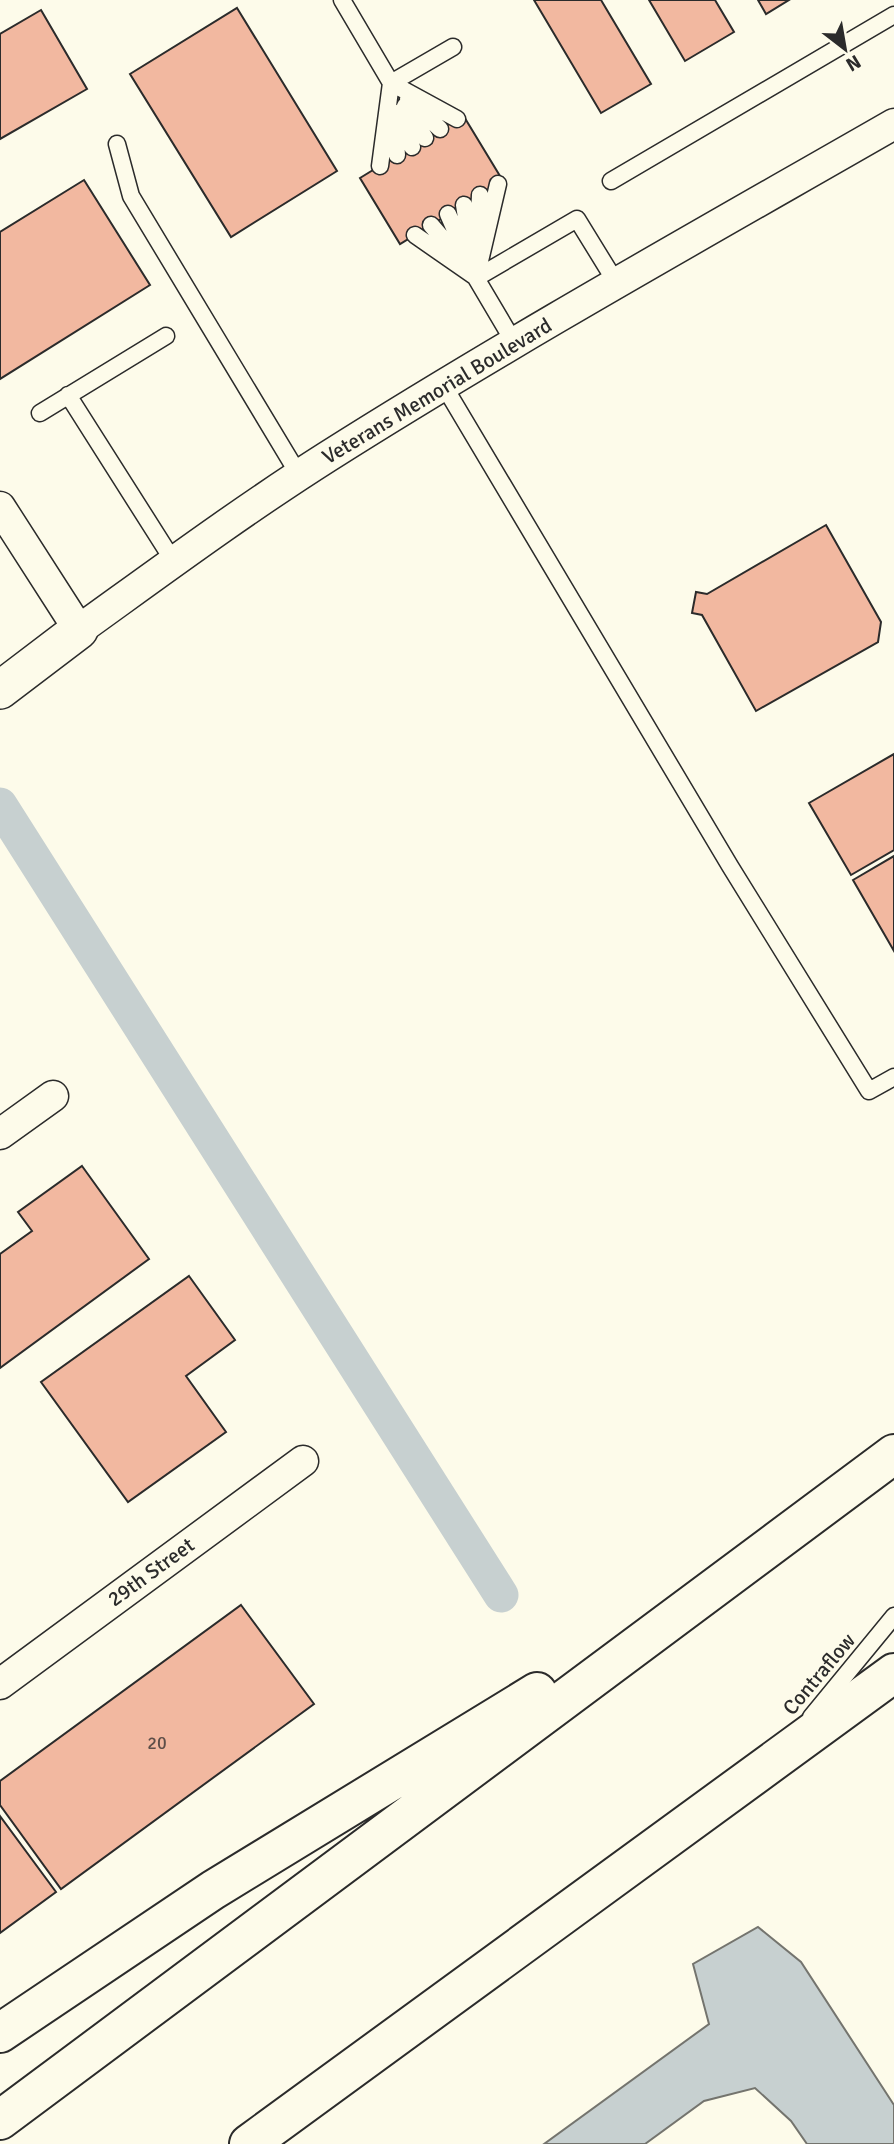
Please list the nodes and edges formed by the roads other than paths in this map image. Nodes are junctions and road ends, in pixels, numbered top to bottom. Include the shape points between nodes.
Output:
1 (342, 0) edge
2 (894, 15) edge
3 (453, 47) dead end
4 (391, 83) junction
5 (457, 119) dead end
6 (894, 124) edge
7 (440, 129) dead end
8 (117, 144) dead end
9 (411, 147) dead end
10 (380, 166) dead end
11 (611, 181) dead end
12 (498, 184) dead end
13 (480, 195) dead end
14 (464, 205) dead end
15 (448, 214) dead end
16 (431, 225) dead end
17 (415, 235) dead end
18 (476, 278) junction
19 (617, 284) junction
20 (166, 336) dead end
21 (515, 344) junction
22 (444, 386) junction
23 (68, 395) junction
24 (40, 413) dead end
25 (299, 475) junction
26 (0, 506) edge
27 (174, 562) junction
28 (79, 630) junction
29 (10, 683) edge
30 (894, 1077) edge
31 (53, 1096) dead end
32 (0, 1134) edge
33 (894, 1454) edge
34 (303, 1461) dead end
35 (745, 1564) junction
36 (894, 1616) edge
37 (894, 1673) edge
38 (0, 1684) edge
39 (776, 1759) junction
40 (0, 2033) edge
41 (0, 2120) edge
42 (249, 2144) edge

1 - 4 lane
2 - 11 lane
3 - 4 lane
4 - 5 lane
4 - 7 lane
4 - 9 lane
4 - 10 lane
6 - 19 street, Veterans Memorial Boulevard
8 - 25 lane via 131,196
12 - 18 lane
13 - 18 lane
14 - 18 lane
15 - 18 lane
16 - 18 lane
17 - 18 lane
18 - 19 lane via 577,219
18 - 21 lane
19 - 21 street, Veterans Memorial Boulevard
20 - 23 lane
21 - 22 street, Veterans Memorial Boulevard
22 - 25 street, Veterans Memorial Boulevard
22 - 30 lane via 869,1091
23 - 24 lane
23 - 27 lane
25 - 27 street, Veterans Memorial Boulevard
26 - 28 street
27 - 28 street, Veterans Memorial Boulevard
28 - 29 street, Veterans Memorial Boulevard
31 - 32 street
33 - 35 highway
34 - 38 street, 29th Street
35 - 40 highway via 213,1890
35 - 41 highway
36 - 39 lane, Contraflow
37 - 39 highway
39 - 42 highway

